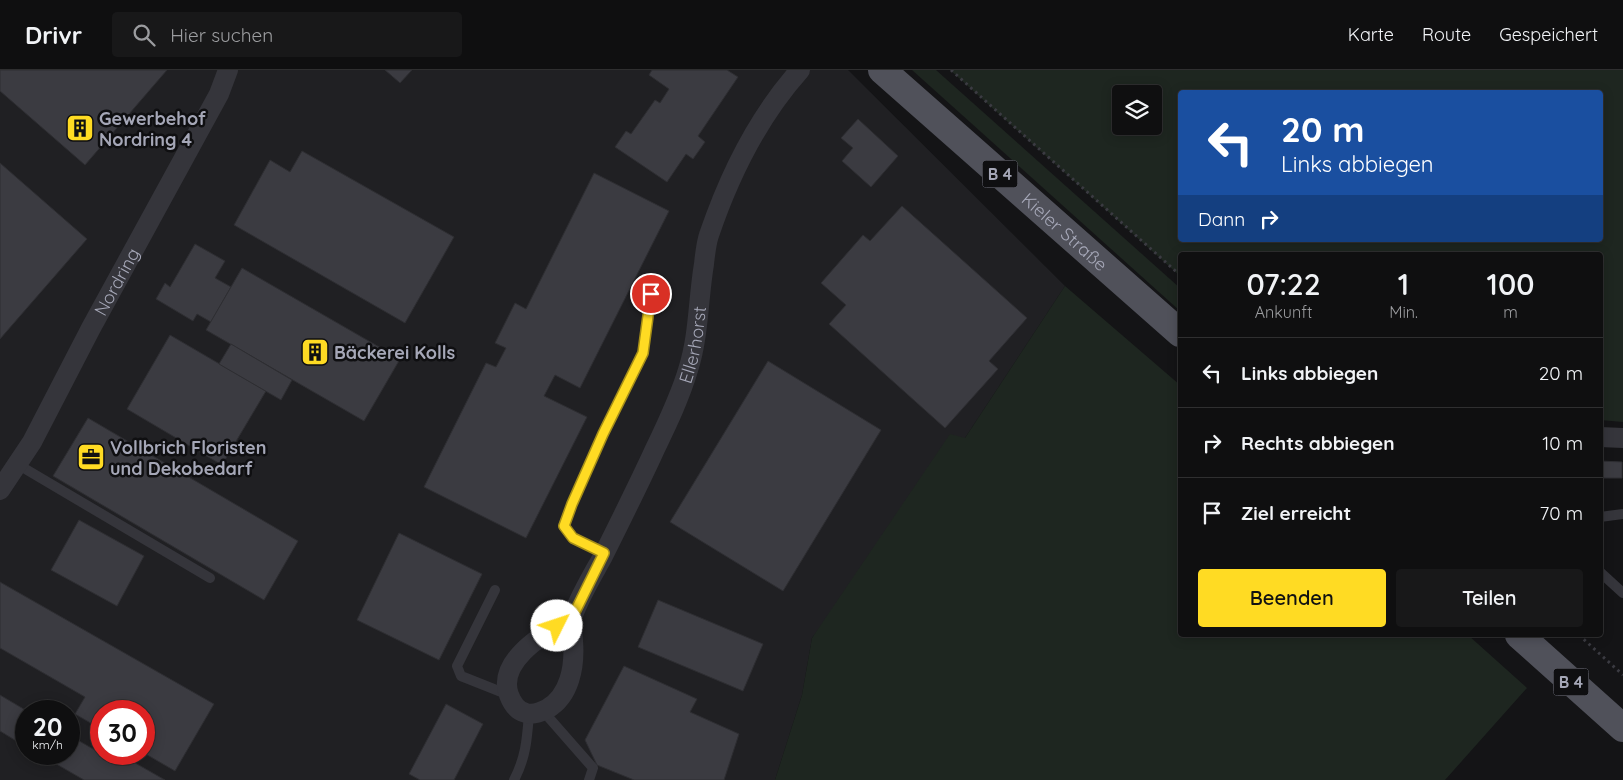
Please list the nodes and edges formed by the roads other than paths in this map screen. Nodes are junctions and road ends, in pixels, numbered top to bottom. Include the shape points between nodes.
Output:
1 (800, 70) edge
2 (882, 70) edge
3 (224, 72) edge
4 (651, 294) dead end
5 (1178, 331) edge
6 (1603, 437) edge
7 (1623, 438) edge
8 (17, 464) junction
9 (0, 490) edge
10 (1623, 514) edge
11 (1603, 517) edge
12 (604, 553) junction
13 (1603, 575) edge
14 (210, 578) dead end
15 (494, 590) dead end
16 (1623, 593) edge
17 (572, 618) junction
18 (1521, 637) edge
19 (509, 695) junction
20 (536, 712) junction
21 (1623, 728) edge
22 (514, 780) edge
23 (589, 780) edge

1 - 12 street, Ellerhorst via 762,121 741,157 708,237 696,338 688,371 669,419
2 - 5 main road, Kieler Straße / B 4
3 - 8 street, Nordring via 219,94 32,442
4 - 12 lane via 643,353 603,434 564,526 573,538
6 - 7 street
8 - 9 street, Nordring
8 - 14 lane
10 - 11 lane
12 - 17 street, Ellerhorst
13 - 16 lane
15 - 19 lane via 458,666 461,676
17 - 19 street via 542,635 522,653 511,669
17 - 20 street, Ellerhorst via 573,662 569,680 558,700
18 - 21 main road, B 4
19 - 20 street via 517,708 526,713
20 - 22 lane via 522,764
20 - 23 lane via 593,768

